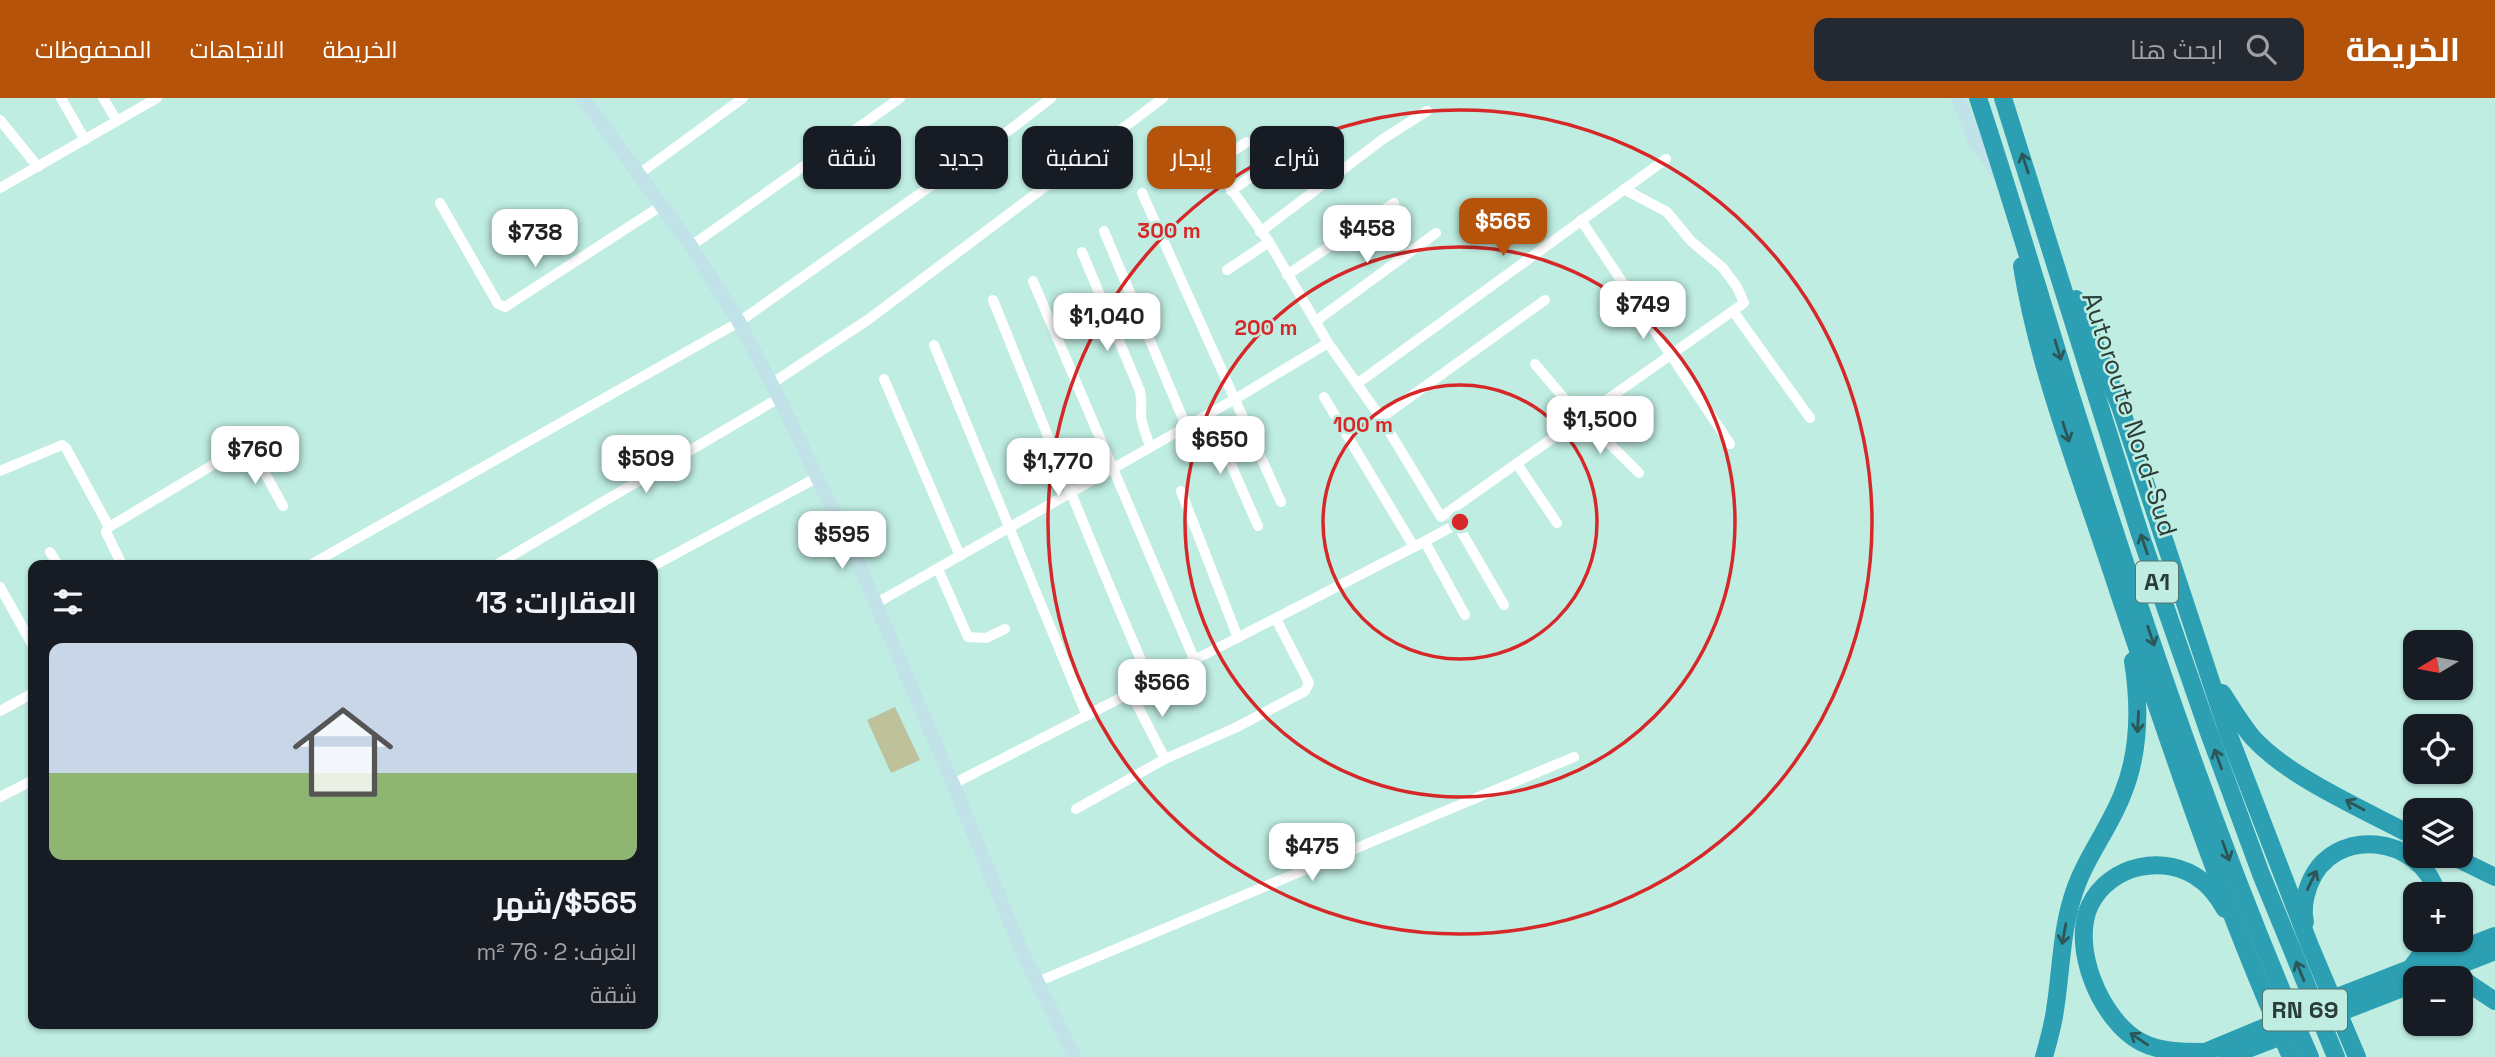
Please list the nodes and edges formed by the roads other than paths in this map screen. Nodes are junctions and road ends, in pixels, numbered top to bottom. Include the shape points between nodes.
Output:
1 (61, 98) edge
2 (103, 98) edge
3 (583, 98) edge
4 (743, 98) edge
5 (900, 98) edge
6 (1051, 98) edge
7 (1163, 98) edge
8 (1958, 98) edge
9 (1978, 98) edge
10 (2003, 98) edge
11 (155, 99) edge
12 (1427, 111) dead end
13 (0, 120) edge
14 (117, 121) junction
15 (85, 140) junction
16 (1247, 142) dead end
17 (1236, 149) edge
18 (1665, 159) dead end
19 (38, 167) junction
20 (639, 174) junction
21 (1250, 178) edge
22 (1, 187) edge
23 (1624, 189) junction
24 (1231, 191) joint
25 (2034, 191) junction
26 (1142, 193) dead end
27 (2010, 193) junction
28 (440, 203) dead end
29 (1394, 204) dead end
30 (661, 206) junction
31 (1581, 220) junction
32 (1104, 231) dead end
33 (1260, 232) junction
34 (1436, 233) dead end
35 (1269, 242) junction
36 (691, 246) junction
37 (1082, 252) dead end
38 (1227, 270) dead end
39 (1287, 275) junction
40 (1033, 281) dead end
41 (993, 300) dead end
42 (1545, 300) dead end
43 (1733, 312) junction
44 (1316, 321) junction
45 (739, 322) junction
46 (1328, 343) junction
47 (934, 345) dead end
48 (1671, 355) junction
49 (1535, 364) dead end
50 (884, 379) dead end
51 (1358, 383) junction
52 (771, 384) junction
53 (1324, 397) dead end
54 (779, 398) junction
55 (1235, 399) junction
56 (1209, 414) junction
57 (1381, 418) junction
58 (1583, 418) junction
59 (1810, 418) dead end
60 (1186, 426) junction
61 (1730, 444) dead end
62 (1150, 446) junction
63 (1517, 464) junction
64 (1114, 467) junction
65 (0, 471) edge
66 (1639, 473) dead end
67 (818, 477) junction
68 (1181, 491) dead end
69 (1072, 492) junction
70 (1281, 502) dead end
71 (284, 506) dead end
72 (1445, 515) junction
73 (1557, 523) dead end
74 (1258, 526) dead end
75 (110, 527) junction
76 (1009, 527) junction
77 (1452, 527) junction
78 (1424, 542) junction
79 (1414, 547) junction
80 (50, 552) dead end
81 (960, 556) junction
82 (55, 560) edge
83 (119, 560) edge
84 (319, 560) edge
85 (504, 560) edge
86 (658, 563) edge
87 (938, 569) junction
88 (2116, 582) junction
89 (0, 587) edge
90 (875, 604) junction
91 (1504, 605) dead end
92 (1465, 615) dead end
93 (1276, 619) junction
94 (2191, 622) junction
95 (1005, 629) dead end
96 (28, 637) edge
97 (1238, 638) junction
98 (1195, 661) junction
99 (1151, 683) junction
100 (1131, 693) junction
101 (28, 696) edge
102 (0, 711) edge
103 (1087, 716) junction
104 (1574, 757) dead end
105 (1165, 759) junction
106 (28, 783) edge
107 (953, 784) junction
108 (0, 797) edge
109 (1076, 808) dead end
110 (2403, 830) edge
111 (2473, 866) edge
112 (2495, 877) edge
113 (2432, 882) edge
114 (2495, 936) edge
115 (2310, 946) junction
116 (2495, 951) edge
117 (2252, 964) junction
118 (2438, 966) edge
119 (2450, 966) edge
120 (1037, 982) junction
121 (2403, 982) edge
122 (2473, 986) edge
123 (2495, 1001) edge
124 (2255, 1039) junction
125 (2198, 1055) edge
126 (2230, 1056) edge
127 (1075, 1057) edge
128 (2044, 1057) edge
129 (2291, 1057) edge
130 (2310, 1057) edge
131 (2336, 1057) edge
132 (2357, 1057) edge

1 - 15 street
2 - 14 street
3 - 20 street
4 - 20 street
5 - 36 street
6 - 45 street
7 - 52 street via 869,319
8 - 27 street via 1981,153
9 - 27 highway, Autoroute Nord-Sud / A1
25 -> 10 highway, Autoroute Nord-Sud / A1
11 - 14 street
12 - 33 street
13 - 19 street
14 - 15 street
15 - 19 street
16 - 17 street
18 - 23 street
19 - 22 street
20 - 30 street
21 - 24 street
23 - 31 street
23 - 43 street via 1667,212 1691,241 1723,268 1744,303
24 - 33 street
25 - 94 highway via 2120,406
131 -> 25 highway, Autoroute Nord-Sud / A1 via 2209,733 2064,297
26 - 55 street
27 -> 88 highway via 2025,287 2055,400
27 -> 130 highway, Autoroute Nord-Sud / A1 via 2075,408 2179,719 2231,865
28 - 30 street via 498,304 505,307
29 - 39 street
30 - 36 street
31 - 48 street
31 - 51 street
32 - 60 street
33 - 35 street
34 - 44 street
35 - 38 street
35 - 39 street
36 - 45 street
37 - 62 street via 1140,391
39 - 44 street
40 - 64 street
41 - 69 street
42 - 57 street
43 - 48 street
43 - 59 street
44 - 46 street
45 - 52 street
45 - 84 street
46 - 51 street
46 - 55 street
47 - 76 street
48 - 58 street
48 - 61 street
49 - 58 street
50 - 81 street
51 - 57 street
52 - 54 street
53 - 79 street
54 - 67 street
54 - 85 street
55 - 56 street
55 - 70 street
56 - 60 street
56 - 74 street
57 - 72 street
58 - 63 street
58 - 66 street
60 - 62 street
62 - 64 street
63 - 72 street
63 - 73 street
64 - 69 street
64 - 98 street
65 - 75 street via 62,445
67 - 86 street
67 - 90 street
68 - 97 street
69 - 76 street
69 - 99 street
71 - 75 street via 246,445
72 - 77 street
75 - 83 street via 107,538
76 - 81 street
76 - 103 street
77 - 78 street
77 - 91 street
78 - 79 street
78 - 92 street
79 - 93 street
80 - 82 street
81 - 87 street
87 - 90 street
87 - 95 street via 968,637 986,638
88 - 117 highway via 2169,744
88 -> 128 highway via 2136,677 2134,757 2123,794 2088,857 2071,901
89 - 96 street
90 - 107 street
93 - 97 street
93 - 105 street via 1309,683 1304,691
110 -> 94 highway via 2292,770 2261,746 2222,692
94 - 115 highway via 2228,733
97 - 98 street
98 - 99 street
99 - 100 street
100 - 103 street
100 - 105 street
101 - 102 street
103 - 107 street
104 - 120 street
105 - 109 street
106 - 108 street
107 - 120 street
111 - 112 highway
115 -> 113 highway via 2303,915 2306,893 2313,874 2345,847 2362,843 2395,849 2410,857
114 - 118 highway, RN 69
115 - 132 highway
116 - 119 highway, RN 69
125 -> 117 highway via 2138,1041 2098,994 2084,945 2084,926 2094,899 2127,871 2147,865 2185,870 2203,881 2218,899
117 - 129 highway
120 - 127 street
121 - 124 highway, RN 69
122 - 123 highway
124 - 125 highway, RN 69
124 - 126 highway, RN 69

